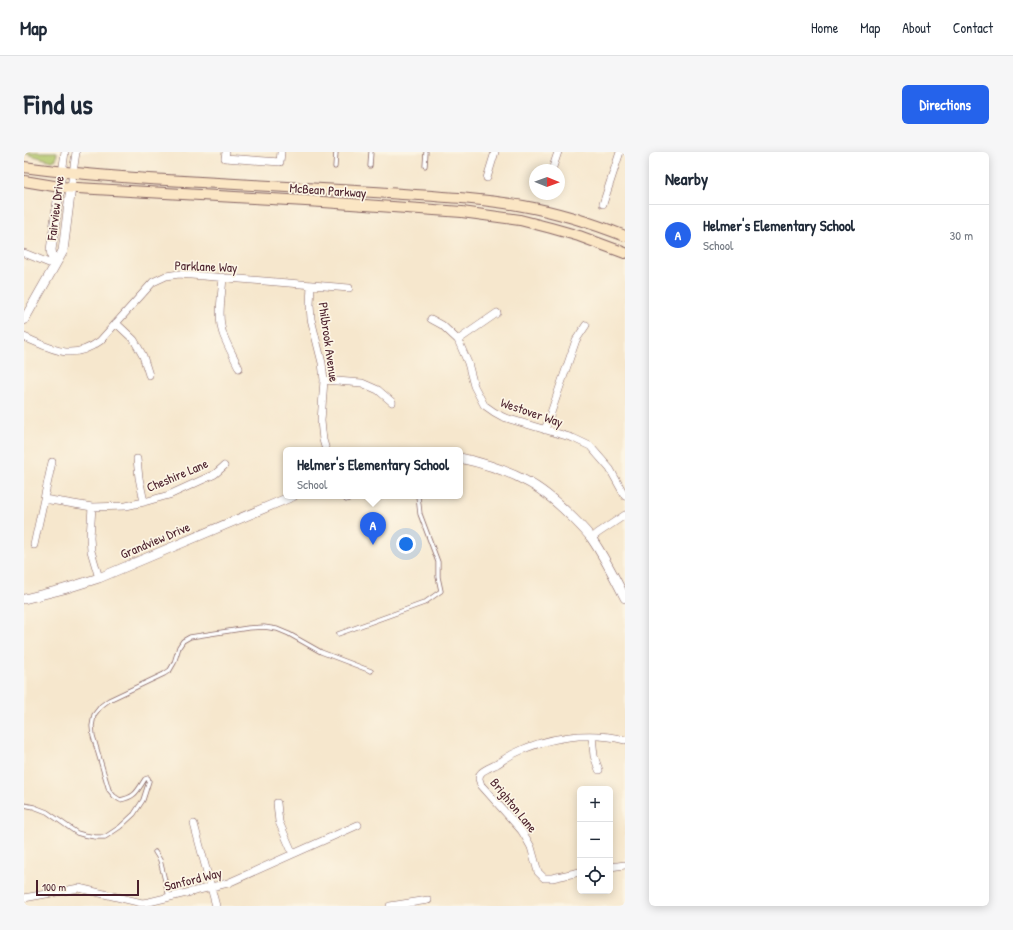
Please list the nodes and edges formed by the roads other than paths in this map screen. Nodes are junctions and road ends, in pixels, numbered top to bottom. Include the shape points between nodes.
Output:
1 (65, 152) edge
2 (76, 152) edge
3 (226, 152) edge
4 (281, 152) edge
5 (336, 152) edge
6 (371, 152) edge
7 (426, 152) edge
8 (495, 152) edge
9 (558, 152) edge
10 (620, 152) edge
11 (554, 164) edge
12 (370, 166) dead end
13 (425, 166) dead end
14 (24, 167) edge
15 (335, 167) dead end
16 (62, 172) junction
17 (73, 173) junction
18 (487, 178) dead end
19 (24, 181) edge
20 (60, 187) junction
21 (71, 187) junction
22 (603, 204) dead end
23 (625, 236) edge
24 (24, 253) edge
25 (625, 253) edge
26 (54, 265) junction
27 (223, 277) junction
28 (311, 285) junction
29 (349, 288) dead end
30 (497, 313) dead end
31 (431, 319) dead end
32 (24, 320) edge
33 (116, 323) junction
34 (586, 325) dead end
35 (24, 337) edge
36 (458, 340) junction
37 (239, 368) dead end
38 (148, 375) dead end
39 (324, 380) junction
40 (392, 402) dead end
41 (546, 430) junction
42 (325, 447) edge
43 (137, 459) dead end
44 (463, 459) edge
45 (52, 462) dead end
46 (224, 466) dead end
47 (625, 496) edge
48 (44, 499) junction
49 (286, 499) edge
50 (418, 499) edge
51 (144, 502) junction
52 (92, 507) junction
53 (625, 515) edge
54 (592, 538) junction
55 (34, 545) dead end
56 (99, 578) junction
57 (625, 598) edge
58 (24, 599) edge
59 (338, 634) dead end
60 (370, 671) dead end
61 (592, 736) junction
62 (625, 740) edge
63 (599, 770) dead end
64 (277, 803) dead end
65 (24, 805) edge
66 (194, 824) dead end
67 (358, 825) dead end
68 (155, 852) dead end
69 (293, 854) junction
70 (625, 865) edge
71 (613, 867) edge
72 (577, 873) edge
73 (211, 887) junction
74 (169, 897) junction
75 (24, 898) edge
76 (428, 900) dead end
77 (216, 906) edge
78 (390, 906) edge

1 - 16 street, Fairview Drive
2 - 17 street, Fairview Drive
3 - 4 street via 226,158 280,162
5 - 15 lane
6 - 12 lane
7 - 13 lane
8 - 18 street
9 - 11 street
10 - 22 street
14 - 16 main road, McBean Parkway
16 - 17 main road, McBean Parkway
16 - 20 street, Fairview Drive
17 - 21 street, Fairview Drive
17 - 23 main road, McBean Parkway via 463,198 523,206 558,214
19 - 20 main road, McBean Parkway
20 - 21 main road, McBean Parkway
20 - 26 street, Fairview Drive via 51,250
21 - 25 main road, McBean Parkway via 462,212 545,226
21 - 26 street, Fairview Drive via 63,251
24 - 26 street
26 - 32 street, Fairview Drive
27 - 28 street, Parklane Way
27 - 33 street, Parklane Way via 179,274 166,276 153,282
27 - 37 street via 220,310 222,333
28 - 29 street, Parklane Way
28 - 39 street, Philbrook Avenue via 311,319
30 - 36 street
31 - 36 street, Westover Way via 442,325
33 - 35 street, Parklane Way via 92,347 68,353 59,352
33 - 38 street via 134,340 143,356
34 - 41 street via 576,340
36 - 41 street, Westover Way via 474,386 484,405 503,417
39 - 40 street via 362,383 378,390
39 - 42 street, Philbrook Avenue via 321,421
41 - 47 street, Westover Way via 590,446 610,469
43 - 51 street via 138,478
44 - 54 street via 500,469 527,481 569,513
45 - 48 street
46 - 51 street, Cheshire Lane via 215,474 169,495
48 - 52 street, Cheshire Lane
48 - 55 street
49 - 56 street, Grandview Drive
50 - 59 lane via 420,514 438,562 441,591 424,603
51 - 52 street, Cheshire Lane via 126,506
52 - 56 street via 91,551
53 - 54 street
54 - 57 street
56 - 58 street, Grandview Drive via 64,590
60 - 65 lane via 321,652 277,629 248,628 190,637 183,641 170,670 109,700 94,715 93,736 109,790 114,796 120,800 129,798 148,778 143,800 134,814 120,827 105,836 95,838 77,833 47,812
61 - 62 street
61 - 63 street via 594,756
61 - 72 street, Brighton Lane via 549,741 527,748 481,774 479,779 481,785 526,838 538,872 544,878
64 - 69 street via 279,822
66 - 73 street
67 - 69 street, Sanford Way
68 - 74 lane via 160,860
69 - 73 street, Sanford Way via 228,883
70 - 71 street
73 - 74 street, Sanford Way
73 - 77 street
74 - 75 street, Sanford Way via 142,902 79,888
76 - 78 street

